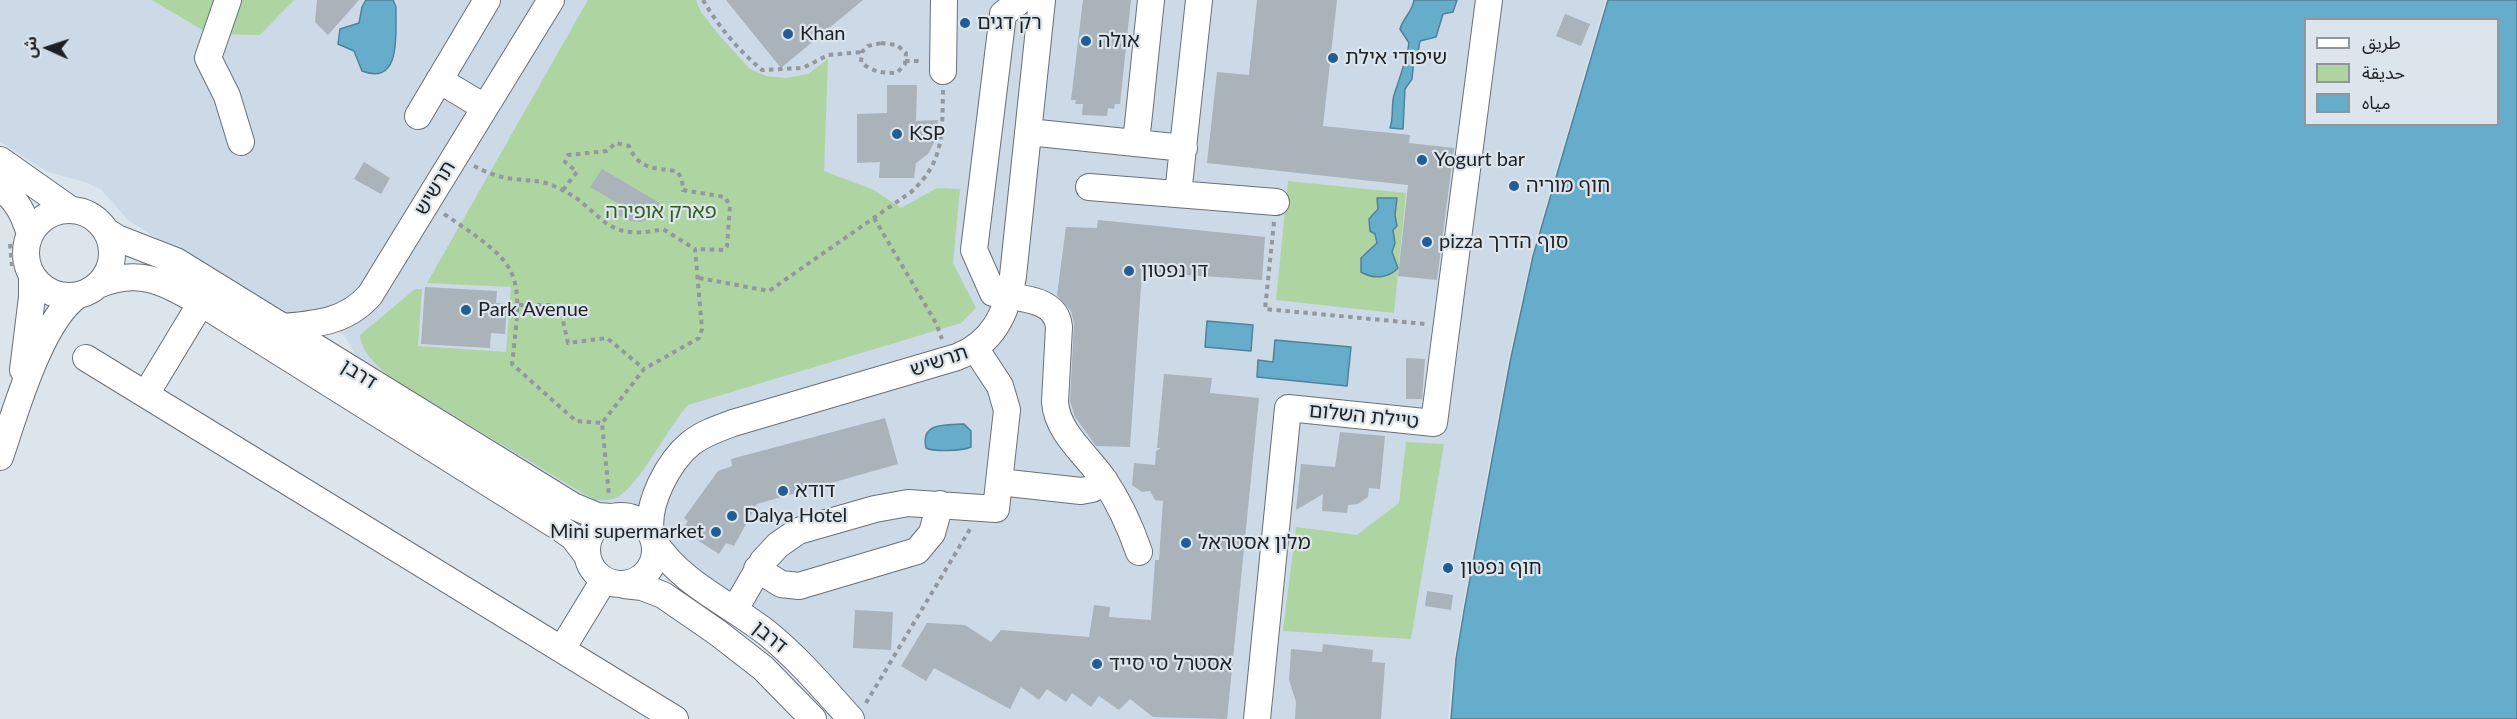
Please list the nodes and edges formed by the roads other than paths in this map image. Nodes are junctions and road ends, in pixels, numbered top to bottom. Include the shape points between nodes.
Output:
1 (228, 0) edge
2 (487, 0) edge
3 (551, 0) edge
4 (944, 0) edge
5 (1021, 0) edge
6 (1042, 0) edge
7 (1151, 0) edge
8 (1199, 0) edge
9 (1489, 0) edge
10 (943, 71) road end
11 (439, 80) junction
12 (484, 107) junction
13 (418, 116) dead end
14 (1028, 132) junction
15 (241, 142) dead end
16 (1136, 143) junction
17 (1184, 148) junction
18 (0, 160) edge
19 (1089, 187) dead end
20 (0, 188) edge
21 (1178, 194) junction
22 (1276, 202) road end
23 (71, 210) junction
24 (106, 231) junction
25 (30, 234) junction
26 (32, 275) junction
27 (88, 290) junction
28 (1008, 297) junction
29 (201, 303) junction
30 (283, 327) junction
31 (975, 348) junction
32 (87, 358) dead end
33 (146, 394) junction
34 (19, 400) junction
35 (0, 457) edge
36 (1105, 481) junction
37 (999, 482) junction
38 (940, 504) junction
39 (611, 517) junction
40 (652, 537) junction
41 (1139, 552) dead end
42 (586, 554) junction
43 (758, 569) junction
44 (614, 582) junction
45 (735, 609) junction
46 (562, 649) junction
47 (856, 714) edge
48 (675, 719) edge
49 (813, 719) edge
50 (1257, 719) edge

1 - 15 street via 208,58 227,96
2 - 11 street
3 - 12 street, תרשיש
4 - 10 street
5 - 28 street via 1003,14 974,250 993,293
6 - 14 street, תרשיש
7 - 16 street
8 - 17 street
9 - 50 street, טיילת השלום via 1434,423 1288,408
11 - 12 street
11 - 13 street
12 - 30 street, תרשיש via 361,305 336,320
14 - 16 street
14 - 28 street, תרשיש
16 - 17 street
17 - 21 street
18 - 23 street
19 - 21 street
20 - 25 street via 12,197
21 - 22 street
23 - 24 street via 95,218
23 - 25 street via 47,216
24 - 27 street via 111,264
24 - 30 street, דרבן via 176,261
25 - 26 street via 26,250
26 - 27 street via 50,291 67,296
26 - 34 street
27 - 29 street, דרבן via 119,278 152,279
27 - 34 street via 60,312
28 - 31 street, תרשיש via 997,326
28 - 36 street via 1038,302 1056,316 1056,413 1067,434
29 - 33 street
29 - 42 street, דרבן via 560,528
30 - 39 street, דרבן via 573,506
31 - 37 street via 997,379 1005,401 1007,420
31 - 40 street, תרשיש via 951,359 733,423 698,438 680,454 658,492 650,511
32 - 33 street
33 - 46 street
34 - 35 street
36 - 37 street via 1081,491
36 - 41 street
37 - 38 street via 996,509
38 - 43 street via 914,502 889,506 798,531 778,545
38 - 43 street via 932,533 917,551 799,586 781,584
39 - 40 street via 641,522
39 - 42 street via 591,533
40 - 44 street via 651,567 640,579
40 - 45 street, דרבן via 676,569
42 - 44 street via 592,569
43 - 45 street
44 - 46 street
44 - 49 street, דרבן via 663,595 764,668
45 - 47 street, דרבן
46 - 48 street

